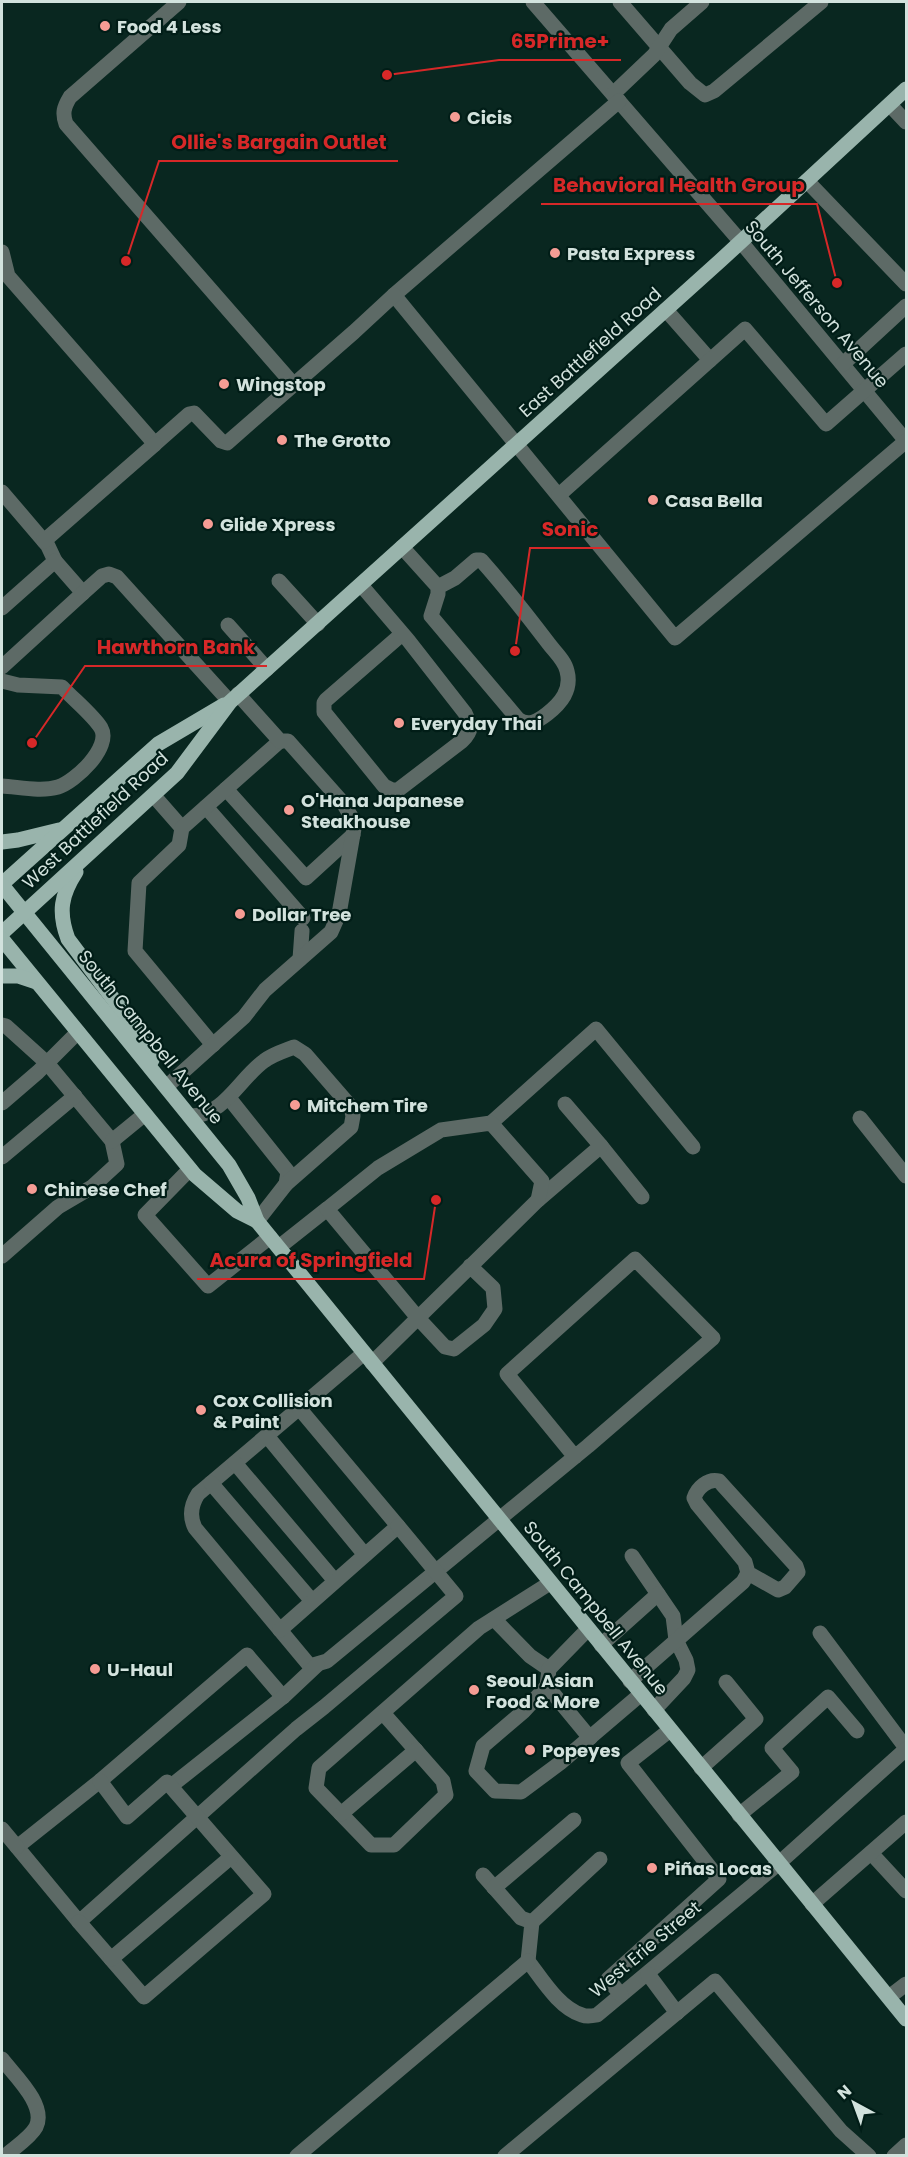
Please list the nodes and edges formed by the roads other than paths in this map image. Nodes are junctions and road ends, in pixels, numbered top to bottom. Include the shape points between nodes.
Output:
1 (179, 2) edge
2 (533, 2) edge
3 (620, 2) edge
4 (702, 2) edge
5 (821, 2) edge
6 (659, 46) junction
7 (906, 89) edge
8 (616, 97) junction
9 (890, 105) junction
10 (906, 122) edge
11 (807, 181) junction
12 (741, 242) junction
13 (2, 252) edge
14 (906, 284) edge
15 (394, 295) junction
16 (906, 306) edge
17 (666, 310) junction
18 (906, 354) edge
19 (710, 360) junction
20 (843, 364) junction
21 (293, 384) junction
22 (865, 391) junction
23 (906, 441) edge
24 (154, 444) junction
25 (517, 444) junction
26 (2, 492) edge
27 (559, 495) junction
28 (44, 541) junction
29 (402, 547) junction
30 (55, 561) junction
31 (279, 581) dead end
32 (360, 585) junction
33 (438, 587) junction
34 (83, 593) junction
35 (2, 608) edge
36 (318, 624) junction
37 (228, 625) dead end
38 (402, 634) junction
39 (298, 641) joint
40 (2, 667) edge
41 (267, 669) junction
42 (2, 681) edge
43 (234, 698) junction
44 (280, 741) junction
45 (2, 786) edge
46 (226, 789) junction
47 (154, 796) junction
48 (206, 807) junction
49 (182, 828) junction
50 (62, 830) junction
51 (353, 835) junction
52 (2, 842) edge
53 (85, 858) junction
54 (2, 885) edge
55 (24, 912) junction
56 (2, 933) edge
57 (2, 939) edge
58 (300, 958) junction
59 (2, 976) edge
60 (37, 983) junction
61 (2, 1025) edge
62 (78, 1032) junction
63 (213, 1045) junction
64 (47, 1063) junction
65 (163, 1083) junction
66 (75, 1096) junction
67 (229, 1098) junction
68 (2, 1103) edge
69 (565, 1104) dead end
70 (145, 1114) junction
71 (190, 1116) junction
72 (860, 1118) dead end
73 (492, 1123) junction
74 (112, 1141) junction
75 (601, 1146) junction
76 (693, 1147) dead end
77 (2, 1158) edge
78 (190, 1169) junction
79 (906, 1176) edge
80 (286, 1184) junction
81 (642, 1197) dead end
82 (538, 1200) junction
83 (327, 1209) junction
84 (257, 1221) junction
85 (274, 1242) junction
86 (2, 1256) edge
87 (470, 1266) junction
88 (417, 1318) junction
89 (368, 1358) junction
90 (299, 1408) junction
91 (267, 1436) junction
92 (575, 1457) junction
93 (235, 1463) junction
94 (211, 1483) junction
95 (499, 1519) junction
96 (398, 1526) junction
97 (365, 1555) junction
98 (632, 1556) dead end
99 (435, 1572) junction
100 (748, 1573) junction
101 (335, 1581) junction
102 (550, 1583) junction
103 (658, 1594) junction
104 (312, 1601) junction
105 (494, 1619) junction
106 (280, 1629) junction
107 (588, 1629) junction
108 (820, 1633) dead end
109 (676, 1640) junction
110 (601, 1645) junction
111 (317, 1665) junction
112 (549, 1669) junction
113 (630, 1681) junction
114 (726, 1682) dead end
115 (547, 1686) junction
116 (641, 1694) junction
117 (283, 1697) junction
118 (654, 1710) junction
119 (383, 1713) junction
120 (670, 1730) junction
121 (857, 1731) dead end
122 (590, 1738) junction
123 (906, 1748) edge
124 (416, 1750) junction
125 (700, 1768) junction
126 (100, 1781) junction
127 (171, 1786) junction
128 (341, 1814) junction
129 (739, 1815) junction
130 (197, 1818) junction
131 (574, 1820) dead end
132 (906, 1822) edge
133 (2, 1829) edge
134 (17, 1847) junction
135 (871, 1853) junction
136 (231, 1857) junction
137 (600, 1859) dead end
138 (778, 1864) junction
139 (483, 1875) dead end
140 (494, 1888) junction
141 (710, 1889) junction
142 (906, 1891) edge
143 (812, 1904) junction
144 (726, 1907) junction
145 (79, 1922) junction
146 (532, 1922) junction
147 (111, 1959) junction
148 (528, 1961) junction
149 (648, 1974) junction
150 (906, 1984) edge
151 (621, 1995) junction
152 (889, 1997) junction
153 (677, 2013) junction
154 (906, 2019) edge
155 (2, 2059) edge
156 (906, 2145) edge
157 (5, 2156) edge
158 (297, 2156) edge
159 (505, 2156) edge
160 (869, 2156) edge
161 (894, 2156) edge

1 - 21 street via 70,97 63,116
2 - 8 street, South Jefferson Avenue
3 - 6 street
4 - 6 street via 671,29
5 - 6 street via 714,92 705,95
6 - 8 street
7 - 9 main road, East Battlefield Road
8 - 12 street, South Jefferson Avenue
8 - 15 street
9 - 10 street
9 - 11 main road, East Battlefield Road
11 - 12 main road, East Battlefield Road
11 - 14 street
12 - 17 main road, East Battlefield Road
12 - 20 street, South Jefferson Avenue
13 - 24 street via 8,276
15 - 21 street
15 - 25 street
16 - 20 street
17 - 19 street
17 - 25 main road, East Battlefield Road
18 - 22 street
19 - 22 street via 745,328 826,423
19 - 27 street
20 - 22 street, South Jefferson Avenue
21 - 24 street via 227,444 192,413
22 - 23 street, South Jefferson Avenue
23 - 27 street via 675,638
24 - 28 street
25 - 27 street
25 - 29 main road, East Battlefield Road
26 - 28 street
28 - 30 street
29 - 32 main road, East Battlefield Road
29 - 33 street
30 - 34 street
30 - 35 street
31 - 36 street
32 - 36 main road, East Battlefield Road
32 - 38 street
33 - 33 street via 431,616 518,719 531,723 539,720 561,702 567,688 567,668 481,560
34 - 40 street
34 - 43 street via 102,576 117,577
36 - 39 main road, East Battlefield Road
37 - 41 street
38 - 38 street via 471,726 462,741 398,790 392,790 384,786 323,709 326,700
39 - 41 main road, West Battlefield Road
41 - 43 main road, West Battlefield Road
42 - 45 street via 62,687 101,728 103,742 86,766 59,787
43 - 44 street
43 - 47 main road, West Battlefield Road via 177,773
43 - 50 main road, West Battlefield Road via 158,744
44 - 46 street
44 - 51 street via 288,741 343,803 355,823
46 - 48 street
46 - 51 street via 306,878
47 - 49 street
47 - 53 main road, West Battlefield Road
48 - 49 street
48 - 58 street via 303,925
49 - 63 street via 179,845 139,883 135,951
50 - 52 main road
50 - 54 main road, West Battlefield Road
51 - 58 street via 339,914 331,932
53 - 55 main road, West Battlefield Road
53 - 65 main road via 63,894 64,929 75,950 135,1028
54 - 55 main road, South Campbell Avenue
55 - 56 main road, West Battlefield Road
55 - 65 main road, South Campbell Avenue
57 - 60 main road, South Campbell Avenue
58 - 63 street
59 - 60 main road via 18,976
60 - 62 main road, South Campbell Avenue
61 - 64 street
62 - 64 street
62 - 70 main road, South Campbell Avenue
63 - 65 street
64 - 66 street
64 - 68 street
65 - 71 main road, South Campbell Avenue
66 - 74 street
66 - 77 street
67 - 71 street via 206,1114
67 - 80 street via 288,1172
67 - 80 street via 264,1060 294,1047 305,1054 351,1107 351,1127
69 - 75 street
70 - 74 street
70 - 78 main road, South Campbell Avenue
71 - 84 main road, South Campbell Avenue via 229,1165
72 - 79 street
73 - 76 street via 596,1029
73 - 82 street via 542,1181
73 - 83 street via 441,1130 378,1168
74 - 86 street via 117,1164 92,1187 58,1207
75 - 81 street
75 - 82 street
78 - 84 main road, South Campbell Avenue via 237,1211
78 - 85 street via 145,1215 208,1286
80 - 84 street
82 - 87 street
83 - 85 street
83 - 88 street
84 - 85 main road, South Campbell Avenue
85 - 89 main road, South Campbell Avenue
87 - 88 street
87 - 88 street via 493,1288 495,1309 484,1325 454,1349 445,1347
88 - 89 street
89 - 90 street
89 - 95 main road, South Campbell Avenue
90 - 91 street
90 - 96 street
91 - 93 street
91 - 97 street
92 - 92 street via 713,1338 635,1258 507,1374
92 - 95 street
93 - 94 street
93 - 101 street
94 - 104 street
94 - 106 street via 194,1500 191,1520
95 - 99 street
95 - 102 main road, South Campbell Avenue
96 - 97 street
96 - 99 street
97 - 101 street
98 - 103 street
99 - 111 street via 327,1661
99 - 130 street via 456,1596 296,1729
100 - 100 street via 745,1562 694,1498 707,1482 719,1481 798,1572 778,1590
100 - 109 street via 743,1582
101 - 104 street
102 - 105 street
102 - 107 main road, South Campbell Avenue
103 - 109 street via 673,1616
103 - 110 street
104 - 106 street
105 - 112 street via 530,1656
105 - 119 street
106 - 111 street via 310,1666
107 - 110 main road, South Campbell Avenue
107 - 112 street
108 - 123 street
109 - 113 street
109 - 118 street via 688,1670
110 - 113 main road, South Campbell Avenue
111 - 117 street
112 - 115 street
113 - 116 main road, South Campbell Avenue
114 - 125 street via 756,1719
115 - 122 street
115 - 122 street via 483,1746 476,1772 495,1791 521,1792
116 - 118 main road, South Campbell Avenue
116 - 122 street
117 - 126 street via 247,1655
117 - 127 street
118 - 120 main road, South Campbell Avenue
119 - 124 street
119 - 128 street via 319,1768 316,1788
120 - 125 main road, South Campbell Avenue
120 - 141 street via 628,1763 719,1879
121 - 129 street via 828,1697 772,1748 792,1772
123 - 138 street, West Erie Street
124 - 128 street
124 - 128 street via 443,1781 446,1795 394,1845 371,1845
125 - 129 main road, South Campbell Avenue
126 - 127 street via 127,1817 168,1782
126 - 134 street
127 - 130 street
129 - 138 main road, South Campbell Avenue
130 - 136 street
130 - 145 street
131 - 140 street
132 - 135 street
133 - 134 street
134 - 145 street
135 - 142 street
135 - 143 street
136 - 147 street
136 - 147 street via 264,1894 144,1997
137 - 146 street
138 - 143 main road, South Campbell Avenue
138 - 144 street, West Erie Street
139 - 140 street
140 - 146 street via 520,1918
141 - 144 street
141 - 151 street via 608,1979
143 - 152 main road, South Campbell Avenue
144 - 149 street, West Erie Street
145 - 147 street
146 - 148 street
148 - 151 street, West Erie Street via 561,2001 584,2016 597,2015
148 - 158 street
149 - 151 street, West Erie Street
149 - 153 street
150 - 152 street
152 - 154 main road, South Campbell Avenue
153 - 159 street
153 - 160 street via 716,1981 841,2131
155 - 157 street via 34,2101 38,2119 28,2137
156 - 161 street

